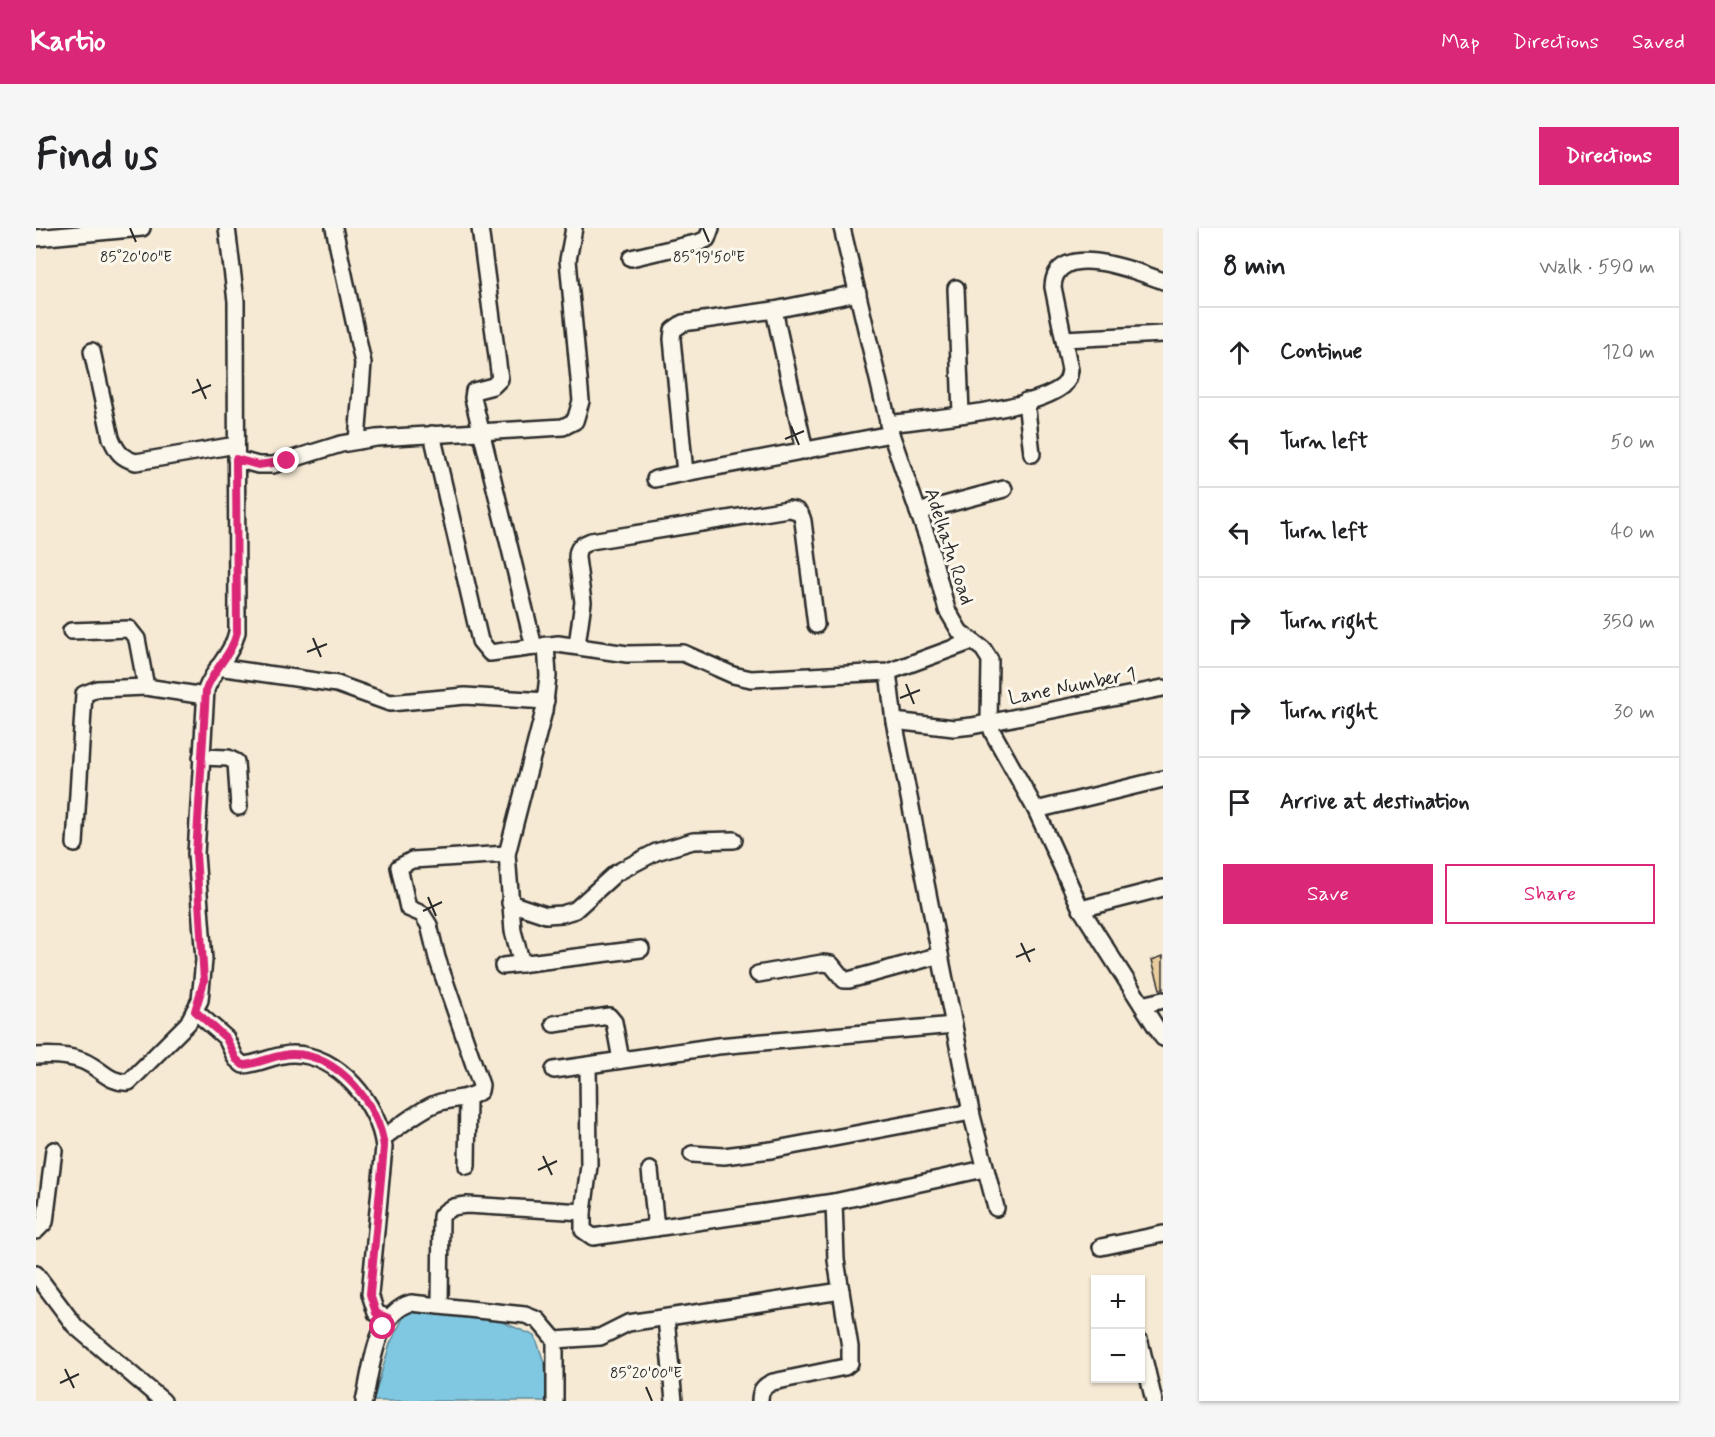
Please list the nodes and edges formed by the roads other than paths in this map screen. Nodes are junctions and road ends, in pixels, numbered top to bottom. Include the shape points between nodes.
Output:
1 (142, 228) edge
2 (227, 228) edge
3 (334, 228) edge
4 (480, 228) edge
5 (574, 228) edge
6 (711, 228) edge
7 (842, 228) edge
8 (36, 238) edge
9 (631, 258) dead end
10 (1163, 281) edge
11 (956, 288) dead end
12 (858, 293) junction
13 (774, 310) junction
14 (1163, 334) edge
15 (1064, 339) junction
16 (92, 351) dead end
17 (1026, 401) junction
18 (961, 413) junction
19 (889, 429) junction
20 (481, 433) junction
21 (432, 434) junction
22 (357, 441) junction
23 (805, 451) junction
24 (236, 452) junction
25 (1032, 454) dead end
26 (685, 473) junction
27 (655, 479) dead end
28 (1004, 489) dead end
29 (918, 512) junction
30 (816, 625) dead end
31 (71, 631) dead end
32 (970, 642) junction
33 (577, 645) junction
34 (540, 646) junction
35 (218, 667) junction
36 (888, 672) junction
37 (146, 687) junction
38 (1163, 688) edge
39 (205, 696) junction
40 (546, 702) junction
41 (894, 721) junction
42 (989, 722) junction
43 (201, 757) junction
44 (1163, 779) edge
45 (238, 807) dead end
46 (1036, 810) junction
47 (734, 840) dead end
48 (75, 844) dead end
49 (507, 854) junction
50 (1163, 888) edge
51 (510, 903) junction
52 (1081, 909) junction
53 (641, 949) dead end
54 (940, 956) junction
55 (522, 964) junction
56 (503, 966) dead end
57 (758, 974) dead end
58 (1163, 1000) edge
59 (1142, 1005) junction
60 (195, 1011) junction
61 (554, 1024) dead end
62 (954, 1025) junction
63 (1163, 1038) edge
64 (36, 1056) edge
65 (621, 1060) junction
66 (588, 1065) junction
67 (554, 1070) dead end
68 (468, 1097) junction
69 (971, 1112) junction
70 (383, 1138) junction
71 (54, 1150) dead end
72 (692, 1154) dead end
73 (467, 1166) dead end
74 (984, 1169) junction
75 (650, 1170) dead end
76 (834, 1202) junction
77 (996, 1208) dead end
78 (584, 1212) junction
79 (656, 1228) junction
80 (36, 1231) edge
81 (1163, 1234) edge
82 (1101, 1247) dead end
83 (36, 1274) edge
84 (841, 1291) junction
85 (440, 1304) junction
86 (388, 1318) junction
87 (666, 1318) junction
88 (555, 1340) junction
89 (1145, 1363) edge
90 (163, 1401) edge
91 (364, 1401) edge
92 (555, 1401) edge
93 (674, 1401) edge
94 (760, 1401) edge
95 (1154, 1401) edge

1 - 8 street
2 - 24 street via 236,301
3 - 22 street via 363,363
4 - 20 street via 500,379 493,386 474,391
5 - 20 street via 568,260 580,412 575,421 563,427
6 - 9 street via 707,239 700,242
7 - 12 street, Adelhatu Road
10 - 15 street via 1104,261 1059,270 1053,287
11 - 18 street
12 - 13 street
12 - 19 street, Adelhatu Road
13 - 23 street
13 - 26 street via 683,323 673,330
14 - 15 street
15 - 17 street via 1069,379 1056,390
16 - 24 street via 111,438 124,459 136,462
17 - 18 street
17 - 25 street
18 - 19 street
19 - 23 street
19 - 29 street, Adelhatu Road
20 - 21 street
20 - 34 street
21 - 22 street
21 - 34 street via 480,641 490,653
22 - 24 street via 273,465 258,465
23 - 26 street
24 - 35 street via 237,632 234,646
26 - 27 street
28 - 29 street
29 - 32 street, Adelhatu Road via 947,610
30 - 33 street via 803,521 801,514 788,509 581,544 577,558 583,612
31 - 37 street via 129,629 135,633
32 - 36 street
32 - 42 street, Adelhatu Road via 983,649 990,660
33 - 34 street
33 - 36 street via 627,654 683,653 726,673 751,679
34 - 40 street via 548,676
35 - 39 street
35 - 40 street via 337,684 390,703 465,696
36 - 41 street
37 - 39 street
37 - 48 street via 98,689 84,694
38 - 42 street, Lane Number 1
39 - 43 street
40 - 49 street
41 - 42 street, Lane Number 1 via 954,728
41 - 54 street
42 - 46 street, Adelhatu Road
43 - 45 street via 236,762
43 - 60 street via 196,854 204,981
44 - 46 street
46 - 52 street, Adelhatu Road
47 - 51 street via 693,840 656,852 616,873 575,910 562,914 546,915
49 - 51 street
49 - 68 street via 412,860 404,862 398,872 408,908 422,914 429,925 481,1085 480,1091
50 - 52 street
51 - 55 street via 514,941
52 - 59 street, Adelhatu Road
53 - 55 street
54 - 57 street via 849,980 844,980 831,964
54 - 62 street
55 - 56 street
58 - 59 street
59 - 63 street, Adelhatu Road
60 - 64 street via 188,1023 129,1082 111,1080 83,1061
60 - 70 street via 226,1038 243,1065 290,1054 311,1055 330,1064 376,1116
61 - 65 street via 609,1016 615,1022
62 - 65 street via 759,1041
62 - 69 street
65 - 66 street
66 - 67 street
66 - 78 street
68 - 70 street via 436,1104
68 - 73 street
69 - 72 street via 771,1150 724,1156
69 - 74 street
70 - 86 street via 370,1294 376,1313
71 - 80 street via 45,1222
74 - 76 street
74 - 77 street
75 - 79 street
76 - 79 street
76 - 84 street
78 - 79 street via 583,1230 593,1237
78 - 85 street via 453,1206 441,1216
81 - 82 street
83 - 90 street via 75,1326
84 - 87 street
84 - 94 street via 850,1363 773,1382 760,1393
85 - 86 street via 411,1303
85 - 88 street via 525,1315 538,1320
86 - 91 street
87 - 88 street via 628,1323 600,1337
87 - 93 street
88 - 92 street
89 - 95 street

